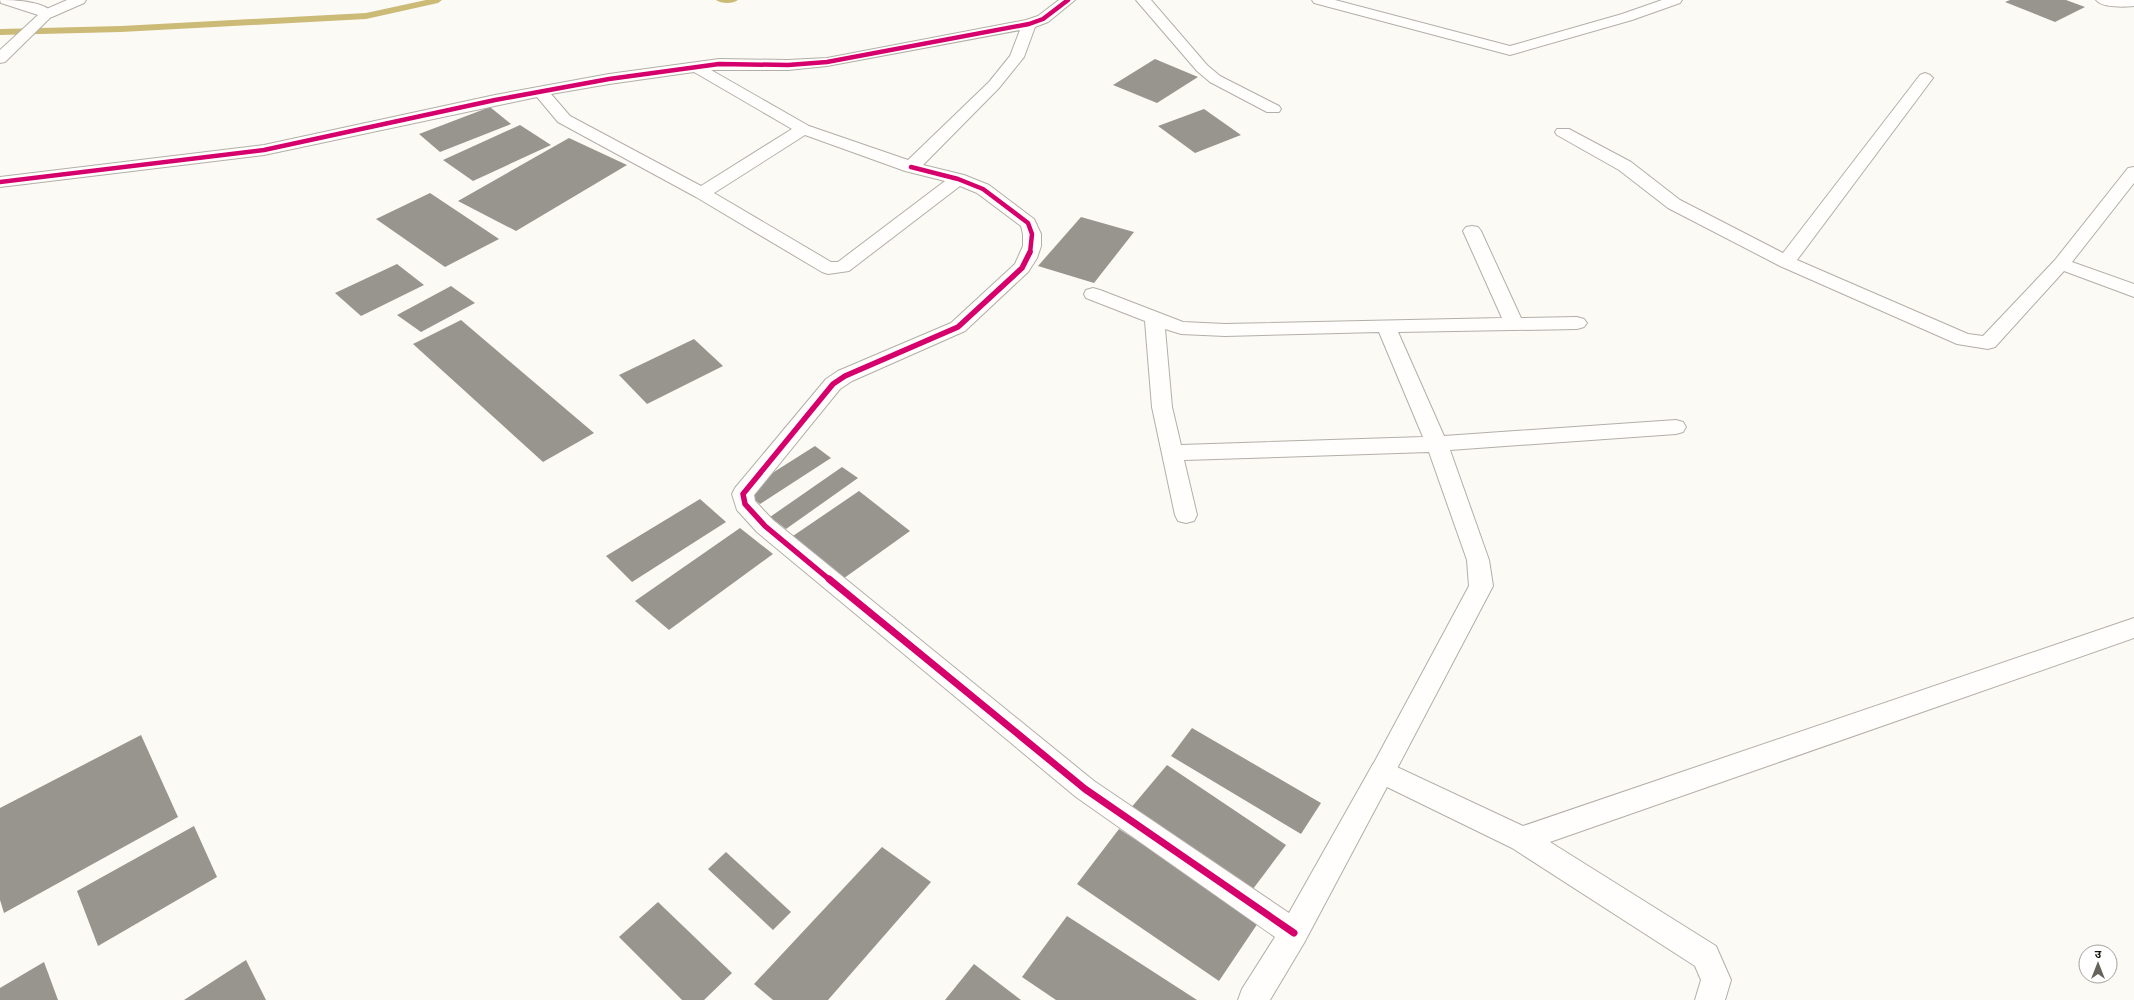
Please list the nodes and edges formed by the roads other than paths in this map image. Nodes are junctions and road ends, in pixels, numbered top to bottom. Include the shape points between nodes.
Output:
1 (6, 0) edge
2 (79, 0) edge
3 (1068, 0) edge
4 (1143, 0) edge
5 (1320, 0) edge
6 (1675, 0) edge
7 (2103, 0) edge
8 (2134, 2) edge
9 (43, 19) junction
10 (1029, 24) junction
11 (0, 59) edge
12 (694, 66) junction
13 (1924, 78) dead end
14 (541, 92) junction
15 (1273, 109) dead end
16 (803, 128) junction
17 (1563, 132) dead end
18 (910, 167) junction
19 (2134, 172) edge
20 (958, 179) junction
21 (0, 182) edge
22 (702, 193) junction
23 (1472, 231) dead end
24 (1786, 262) junction
25 (2061, 264) junction
26 (2134, 291) edge
27 (1093, 294) dead end
28 (1154, 318) junction
29 (1577, 323) dead end
30 (1514, 324) junction
31 (1386, 326) junction
32 (1676, 427) dead end
33 (1436, 444) junction
34 (1173, 453) junction
35 (1186, 515) dead end
36 (2134, 628) edge
37 (1382, 772) junction
38 (1522, 839) junction
39 (1294, 933) junction
40 (1253, 1000) edge
41 (1710, 1000) edge

1 - 9 street
2 - 9 street
3 - 10 street via 1043,19
4 - 15 street via 1202,68 1215,79
5 - 6 street via 1510,50 1626,17
7 - 8 street
9 - 11 street
10 - 12 street via 827,62
10 - 18 street via 1017,57 994,86
12 - 14 street
12 - 16 street
13 - 24 street
14 - 21 street via 264,150
14 - 22 street via 564,119
16 - 18 street
16 - 22 street
17 - 24 street via 1625,166 1674,204
18 - 20 street
19 - 25 street
20 - 22 street via 843,267 837,268 828,268
20 - 39 street via 983,189 1028,223 1032,228 1033,237 1028,260 958,327 833,384 743,494 745,504 765,526 1085,789
23 - 30 street
24 - 25 street via 1964,340 1978,343 1988,343
25 - 26 street
27 - 28 street
28 - 31 street via 1181,328 1204,330
28 - 34 street via 1162,407
29 - 30 street
30 - 31 street
31 - 33 street
32 - 33 street
33 - 34 street
33 - 37 street via 1478,560 1481,586
34 - 35 street
36 - 38 street
37 - 38 street
37 - 39 street
38 - 41 street via 1706,956 1716,980
39 - 40 street

